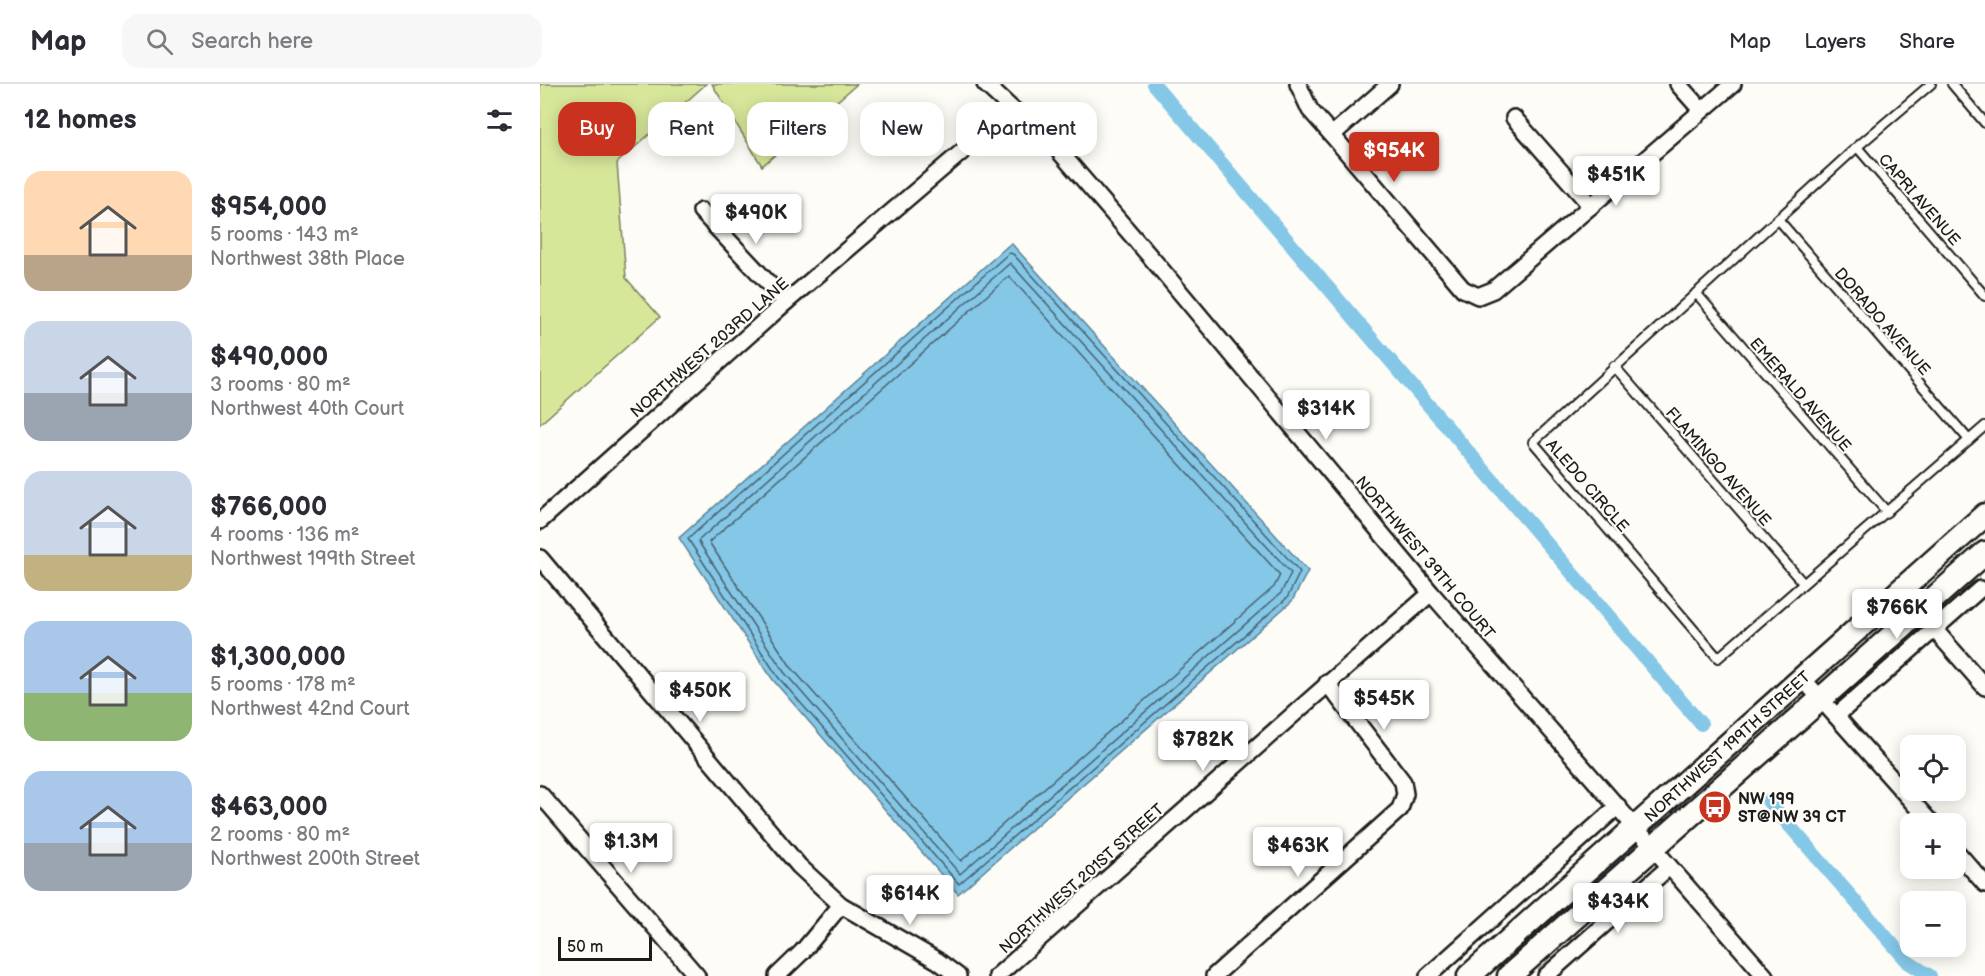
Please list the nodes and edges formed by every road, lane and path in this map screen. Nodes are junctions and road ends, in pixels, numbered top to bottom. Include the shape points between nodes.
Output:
1 (985, 84) edge
2 (1298, 84) edge
3 (1390, 84) edge
4 (1678, 84) edge
5 (1733, 84) edge
6 (1931, 84) edge
7 (1952, 84) edge
8 (1004, 102) edge
9 (1701, 110) junction
10 (1514, 118) dead end
11 (1985, 123) edge
12 (1332, 135) junction
13 (1857, 147) junction
14 (957, 156) edge
15 (1063, 156) edge
16 (1591, 206) junction
17 (701, 211) dead end
18 (1778, 219) junction
19 (1696, 293) junction
20 (1985, 296) edge
21 (786, 302) junction
22 (1614, 366) junction
23 (1985, 426) edge
24 (1969, 440) junction
25 (1887, 512) junction
26 (1985, 515) edge
27 (540, 520) edge
28 (1956, 541) junction
29 (540, 558) edge
30 (1980, 561) edge
31 (1803, 583) junction
32 (1980, 589) dead end
33 (1431, 593) junction
34 (1934, 629) junction
35 (1803, 679) junction
36 (1327, 683) junction
37 (1985, 687) edge
38 (1821, 699) junction
39 (1836, 716) junction
40 (540, 794) edge
41 (1618, 806) junction
42 (1922, 813) edge
43 (1636, 827) junction
44 (1653, 847) junction
45 (1966, 862) edge
46 (1669, 867) junction
47 (1985, 884) edge
48 (841, 906) junction
49 (1563, 971) edge
50 (697, 976) edge
51 (777, 976) edge
52 (958, 976) edge
53 (997, 976) edge
54 (1214, 976) edge
55 (1428, 976) edge
56 (1469, 976) edge
57 (1509, 976) edge
58 (1546, 976) edge
59 (1766, 976) edge

1 - 8 street, NORTHWEST 39TH COURT
2 - 12 street via 1310,110
3 - 12 street
4 - 9 street
5 - 9 street
6 - 13 lane, ALEDO CIRCLE
7 - 11 lane
9 - 16 street
10 - 16 street
12 - 16 street via 1463,289 1478,296 1492,290
13 - 18 lane, ALEDO CIRCLE
13 - 20 lane, CAPRI AVENUE
14 - 21 street, NORTHWEST 203RD LANE
15 - 33 street, NORTHWEST 39TH COURT
17 - 21 street
18 - 19 lane, ALEDO CIRCLE
18 - 24 lane, DORADO AVENUE
19 - 22 lane, ALEDO CIRCLE
19 - 25 lane, EMERALD AVENUE
21 - 27 street, NORTHWEST 203RD LANE
22 - 31 lane, FLAMINGO AVENUE
22 - 31 lane, ALEDO CIRCLE via 1533,442 1718,657
23 - 24 lane, ALEDO CIRCLE
24 - 25 lane, ALEDO CIRCLE
25 - 31 lane, ALEDO CIRCLE
26 - 28 main road, NORTHWEST 199TH STREET
28 - 30 main road
28 - 35 main road, NORTHWEST 199TH STREET
29 - 48 street via 799,866
30 - 38 main road, NORTHWEST 199TH STREET
32 - 34 street
33 - 36 street, NORTHWEST 201ST STREET
33 - 41 street, NORTHWEST 39TH COURT
34 - 37 street
34 - 39 street
35 - 38 street
35 - 43 main road, NORTHWEST 199TH STREET
36 - 53 street, NORTHWEST 201ST STREET
36 - 54 street via 1402,782 1405,794 1400,809
38 - 39 street
38 - 44 main road, NORTHWEST 199TH STREET
39 - 42 street
40 - 50 street
41 - 43 street, NORTHWEST 39TH COURT
41 - 55 street
43 - 44 street, NORTHWEST 39TH COURT
43 - 56 main road, NORTHWEST 199TH STREET
44 - 46 street, NORTHWEST 39TH COURT
44 - 57 main road, NORTHWEST 199TH STREET
45 - 47 street
46 - 49 street
46 - 59 street, NORTHWEST 39TH COURT
48 - 51 street
48 - 52 street
49 - 58 street

